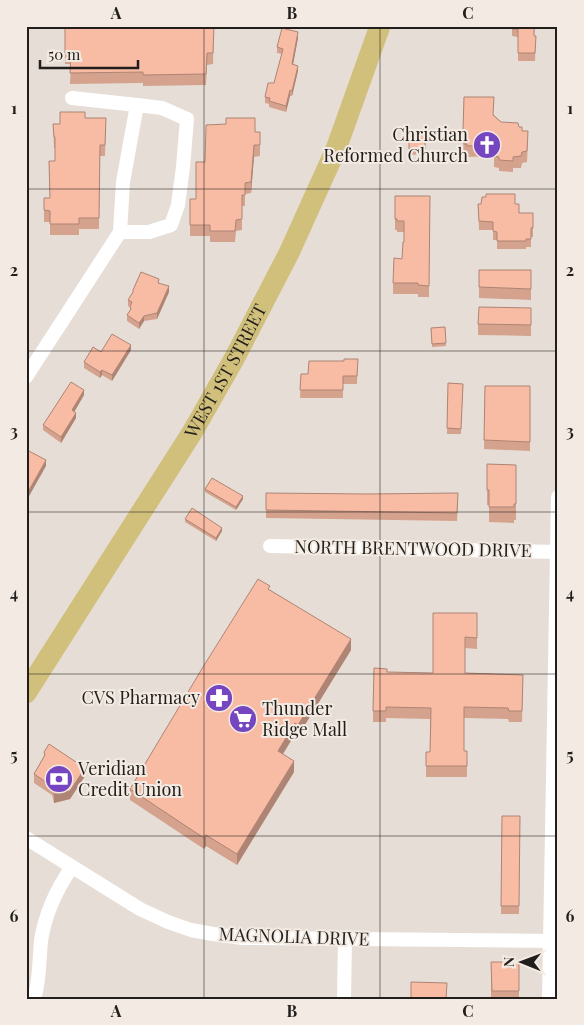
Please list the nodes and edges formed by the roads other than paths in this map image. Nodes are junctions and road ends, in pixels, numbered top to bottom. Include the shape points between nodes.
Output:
1 (380, 26) edge
2 (72, 98) dead end
3 (137, 105) junction
4 (117, 236) junction
5 (26, 377) edge
6 (558, 497) edge
7 (270, 546) dead end
8 (557, 552) edge
9 (26, 693) edge
10 (556, 750) edge
11 (26, 838) edge
12 (72, 867) junction
13 (345, 939) junction
14 (554, 941) edge
15 (34, 999) edge
16 (344, 999) edge
17 (549, 999) edge

1 - 9 main road, WEST 1ST STREET via 336,149 289,253 242,343 193,431
2 - 3 street
3 - 4 street
3 - 4 street via 162,108 187,119 178,205 170,224 149,232
4 - 5 street
6 - 8 street
7 - 8 street, NORTH BRENTWOOD DRIVE
8 - 10 street
10 - 14 street
11 - 12 street, MAGNOLIA DRIVE
12 - 13 street, MAGNOLIA DRIVE via 140,909 191,930 243,938
12 - 15 street via 60,885 44,926
13 - 14 street, MAGNOLIA DRIVE
13 - 16 street
14 - 17 street

